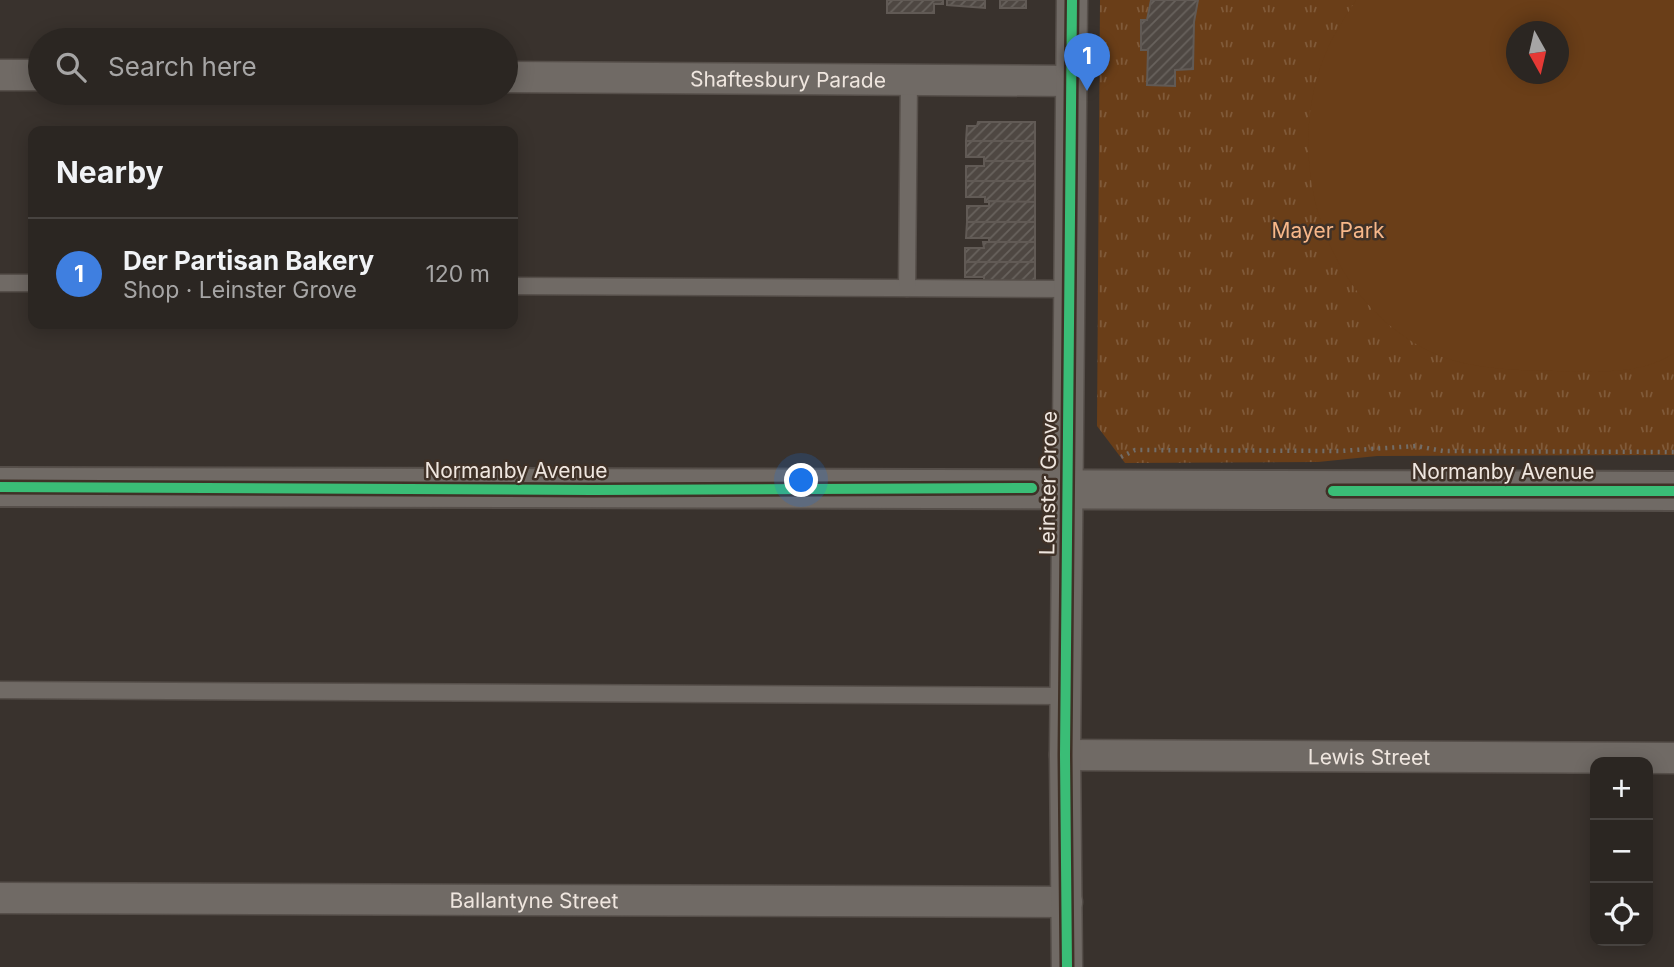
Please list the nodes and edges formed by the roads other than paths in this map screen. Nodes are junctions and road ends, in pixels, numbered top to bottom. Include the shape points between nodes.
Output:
1 (1072, 0) edge
2 (0, 75) edge
3 (28, 75) edge
4 (518, 77) edge
5 (909, 79) junction
6 (1071, 81) junction
7 (0, 283) edge
8 (28, 283) edge
9 (518, 286) edge
10 (908, 288) junction
11 (1068, 289) junction
12 (0, 487) edge
13 (1068, 488) junction
14 (1674, 491) edge
15 (0, 690) edge
16 (1066, 696) junction
17 (1065, 755) junction
18 (1674, 758) edge
19 (0, 898) edge
20 (1067, 902) junction
21 (1067, 967) edge

1 - 6 street, Leinster Grove
2 - 3 street
4 - 5 street, Shaftesbury Parade
5 - 6 street, Shaftesbury Parade
5 - 10 lane
6 - 11 street, Leinster Grove
7 - 8 lane
9 - 10 lane
10 - 11 lane
11 - 13 street, Leinster Grove
12 - 13 main road, Normanby Avenue
13 - 14 main road, Normanby Avenue
13 - 16 street, Leinster Grove
15 - 16 lane
16 - 17 street, Leinster Grove
17 - 18 street, Lewis Street
17 - 20 street, Leinster Grove
19 - 20 street, Ballantyne Street
20 - 21 street, Leinster Grove

